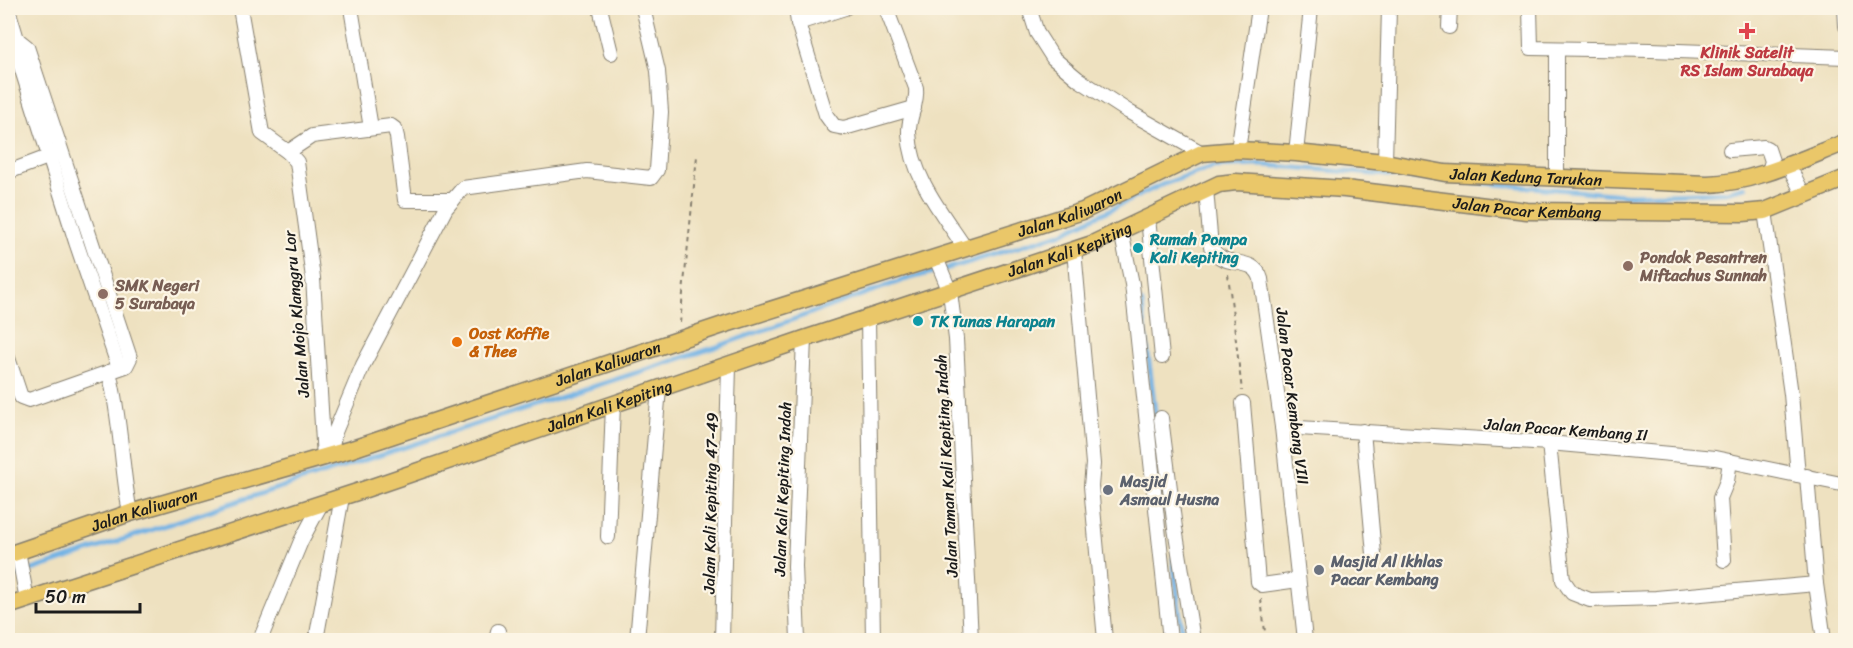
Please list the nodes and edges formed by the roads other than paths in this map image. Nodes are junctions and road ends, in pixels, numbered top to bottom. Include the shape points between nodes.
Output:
1 (240, 8) edge
2 (351, 8) edge
3 (600, 8) edge
4 (643, 8) edge
5 (796, 8) edge
6 (845, 8) edge
7 (886, 8) edge
8 (1029, 8) edge
9 (1259, 8) edge
10 (1311, 8) edge
11 (1389, 8) edge
12 (1450, 8) edge
13 (1530, 8) edge
14 (1845, 8) edge
15 (8, 9) edge
16 (798, 23) junction
17 (1845, 26) edge
18 (1449, 27) dead end
19 (1557, 49) junction
20 (610, 53) dead end
21 (1845, 57) edge
22 (914, 108) junction
23 (371, 128) junction
24 (1845, 142) edge
25 (1238, 150) junction
26 (1730, 150) dead end
27 (288, 152) junction
28 (1202, 153) junction
29 (1296, 153) junction
30 (56, 155) junction
31 (1385, 162) junction
32 (1789, 167) junction
33 (1769, 171) junction
34 (8, 172) edge
35 (1557, 176) junction
36 (1845, 178) edge
37 (1206, 189) junction
38 (1803, 194) junction
39 (449, 204) junction
40 (1765, 211) junction
41 (1148, 218) junction
42 (1121, 231) junction
43 (965, 248) junction
44 (1074, 250) junction
45 (938, 261) junction
46 (949, 290) junction
47 (868, 318) junction
48 (804, 339) junction
49 (1162, 357) dead end
50 (8, 358) edge
51 (729, 365) junction
52 (114, 370) junction
53 (659, 389) junction
54 (1243, 403) road end
55 (614, 405) junction
56 (1161, 418) dead end
57 (1281, 427) junction
58 (1363, 431) junction
59 (1549, 443) junction
60 (327, 457) junction
61 (1730, 461) junction
62 (1802, 476) junction
63 (1845, 485) edge
64 (342, 497) junction
65 (321, 504) junction
66 (130, 513) junction
67 (608, 537) dead end
68 (1374, 554) dead end
69 (15, 558) edge
70 (1724, 560) dead end
71 (1298, 580) junction
72 (1816, 584) junction
73 (26, 596) junction
74 (8, 606) edge
75 (260, 640) edge
76 (316, 640) edge
77 (637, 640) edge
78 (722, 640) edge
79 (798, 640) edge
80 (873, 640) edge
81 (971, 640) edge
82 (1105, 640) edge
83 (1170, 640) edge
84 (1193, 640) edge
85 (1305, 640) edge
86 (1824, 640) edge

1 - 27 street via 262,133
2 - 23 street
3 - 20 street
4 - 39 street via 658,71 661,112 657,170 651,178 587,171 550,174 463,188
5 - 16 street
6 - 16 street
7 - 22 street via 916,88
8 - 28 street via 1037,33 1053,58 1078,79
9 - 25 street
10 - 29 street
11 - 31 street
12 - 18 street
13 - 19 street via 1531,48
14 - 17 street
15 - 30 street via 17,39 27,47
16 - 22 street via 826,115 834,126 844,128
19 - 21 street
19 - 35 street
22 - 43 street via 909,135 915,164 925,187
23 - 27 street via 312,136
23 - 39 street via 395,129 405,200
24 - 32 main road, Jalan Kedung Tarukan
25 - 28 main road, Jalan Kedung Tarukan
25 - 29 main road, Jalan Kedung Tarukan
26 - 33 street via 1768,149 1772,161
27 - 60 street, Jalan Mojo Klanggru Lor via 297,162 313,278
28 - 43 main road, Jalan Kaliwaron via 1083,211
29 - 31 main road, Jalan Kedung Tarukan
30 - 34 street
30 - 52 street
31 - 35 main road, Jalan Kedung Tarukan via 1445,173
32 - 33 main road, Jalan Kedung Tarukan
32 - 38 street
33 - 35 main road, Jalan Kedung Tarukan via 1718,183
36 - 38 main road, Jalan Pacar Kembang
37 - 40 main road, Jalan Pacar Kembang via 1227,182 1345,189 1527,211
37 - 41 main road, Jalan Kali Kepiting
37 - 57 street, Jalan Pacar Kembang VIII via 1210,247 1216,256 1252,266 1260,273
38 - 40 main road, Jalan Pacar Kembang
39 - 60 street via 363,365
40 - 62 street
41 - 42 main road, Jalan Kali Kepiting
41 - 49 street
42 - 44 main road, Jalan Kali Kepiting
42 - 83 street via 1132,284
43 - 45 main road, Jalan Kaliwaron
44 - 46 main road, Jalan Kali Kepiting
44 - 82 street
45 - 46 street, Jalan Taman Kali Kepiting Indah
45 - 60 main road, Jalan Kaliwaron via 726,324
46 - 47 main road, Jalan Kali Kepiting
46 - 81 street, Jalan Taman Kali Kepiting Indah via 956,339
47 - 48 main road, Jalan Kali Kepiting
47 - 80 street
48 - 51 main road, Jalan Kali Kepiting
48 - 79 street, Jalan Kali Kepiting Indah via 795,566
50 - 52 street via 19,393 26,400
51 - 53 main road, Jalan Kali Kepiting
51 - 78 street, Jalan Kali Kepiting 47-49
52 - 66 street
53 - 55 main road, Jalan Kali Kepiting
53 - 77 street
54 - 71 street via 1258,580 1260,584
55 - 64 main road, Jalan Kali Kepiting
55 - 67 street
56 - 84 street
57 - 58 street, Jalan Pacar Kembang II
57 - 71 street, Jalan Pacar Kembang VIII
58 - 59 street, Jalan Pacar Kembang II
58 - 68 street
59 - 61 street, Jalan Pacar Kembang II
59 - 72 street via 1563,580 1572,593 1590,600 1656,598
60 - 66 main road, Jalan Kaliwaron
61 - 62 street, Jalan Pacar Kembang II
61 - 70 street via 1720,498
62 - 63 street, Jalan Pacar Kembang II
62 - 72 street
64 - 65 main road, Jalan Kali Kepiting
64 - 76 street
65 - 73 main road, Jalan Kali Kepiting
65 - 75 street via 301,541
66 - 69 main road, Jalan Kaliwaron
69 - 73 street
71 - 85 street, Jalan Pacar Kembang VIII
72 - 86 street
73 - 74 main road, Jalan Kali Kepiting

